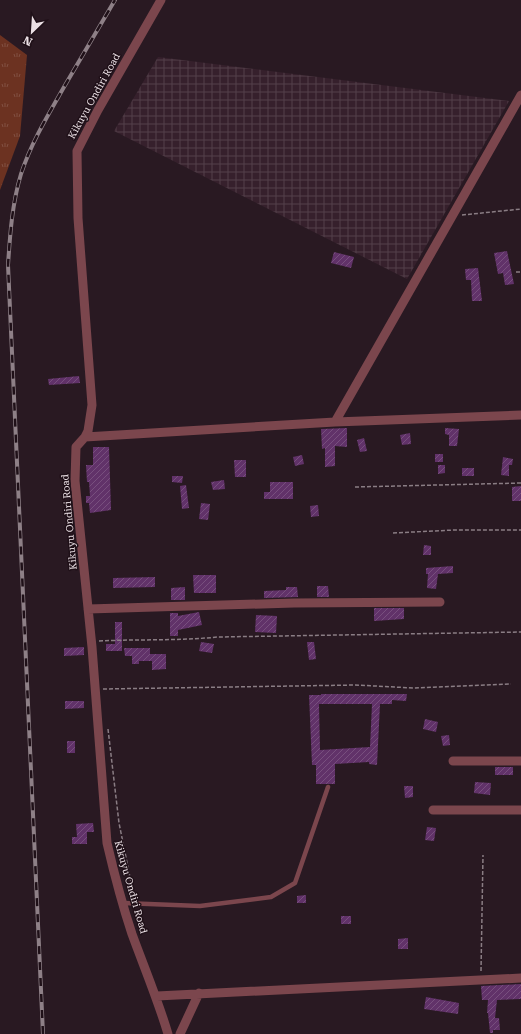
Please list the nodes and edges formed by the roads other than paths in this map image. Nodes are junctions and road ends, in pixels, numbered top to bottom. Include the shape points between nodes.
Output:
1 (161, 0) edge
2 (521, 95) edge
3 (518, 106) edge
4 (521, 415) edge
5 (335, 422) junction
6 (85, 437) junction
7 (440, 602) dead end
8 (88, 610) junction
9 (453, 761) dead end
10 (521, 761) edge
11 (328, 787) dead end
12 (433, 810) dead end
13 (521, 810) edge
14 (123, 903) junction
15 (521, 978) edge
16 (199, 993) junction
17 (157, 996) junction
18 (168, 1034) edge
19 (180, 1034) edge

1 - 6 street, Kikuyu Ondiri Road via 77,151 78,218 92,405
2 - 3 street
3 - 5 street
4 - 5 street
5 - 6 street
6 - 8 street, Kikuyu Ondiri Road via 76,447 75,481
7 - 8 street via 294,603
8 - 14 street, Kikuyu Ondiri Road via 104,819 113,871
9 - 10 street
11 - 14 lane via 295,883 271,897 200,906
12 - 13 street
14 - 17 street, Kikuyu Ondiri Road
15 - 16 street
16 - 17 street
16 - 19 street
17 - 18 street, Kikuyu Ondiri Road

